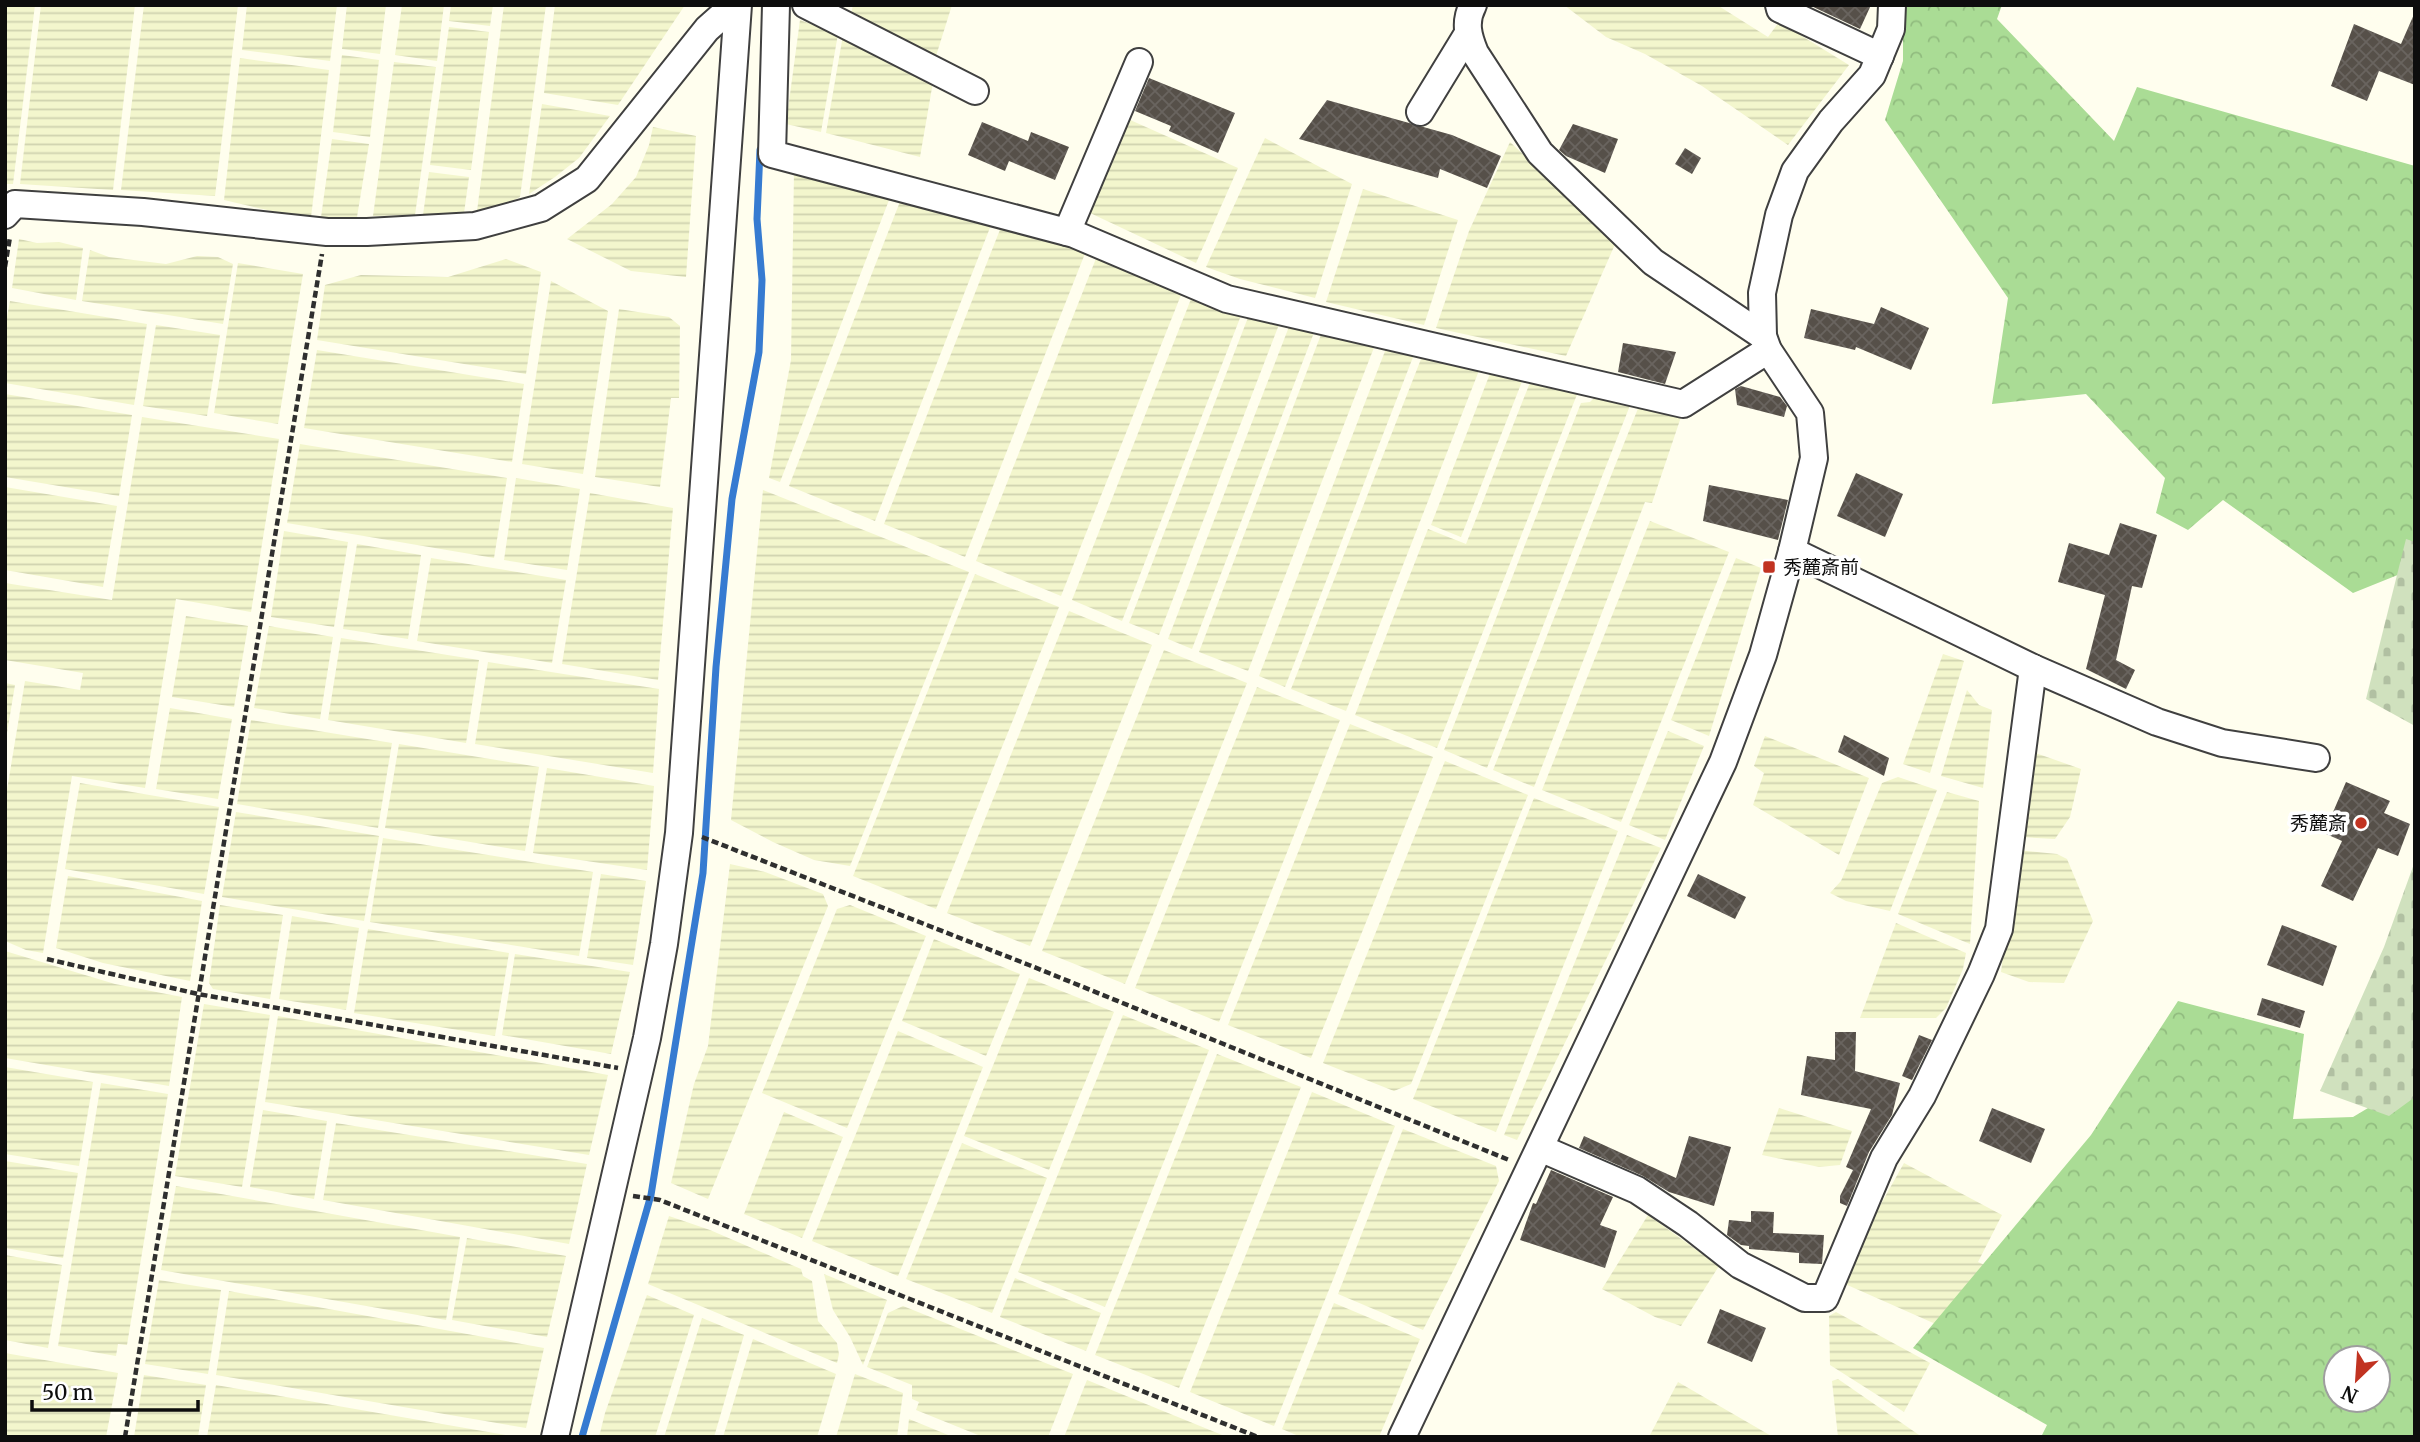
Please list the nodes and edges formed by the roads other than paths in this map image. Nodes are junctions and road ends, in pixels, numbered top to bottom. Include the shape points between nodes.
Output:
1 (736, 5) edge
2 (776, 5) edge
3 (806, 5) edge
4 (1472, 5) edge
5 (1779, 5) edge
6 (1892, 5) edge
7 (1467, 35) junction
8 (1880, 56) junction
9 (1139, 62) dead end
10 (975, 91) dead end
11 (1420, 112) dead end
12 (7, 218) edge
13 (1070, 224) junction
14 (1765, 343) junction
15 (1792, 551) junction
16 (2033, 668) junction
17 (2316, 758) dead end
18 (1535, 1158) junction
19 (555, 1437) edge
20 (1402, 1437) edge

1 - 12 street via 708,29 587,179 541,208 475,226 367,232 15,204
1 - 19 street via 680,832 639,1072
2 - 13 street via 772,154
3 - 10 street
4 - 7 street
5 - 8 street
6 - 8 street via 1891,29
7 - 11 street
7 - 14 street via 1540,153 1653,262
8 - 14 street via 1872,75 1795,171 1779,215 1762,293
9 - 13 street
13 - 14 street via 1227,299 1683,404
14 - 15 street via 1810,413 1814,458
15 - 16 street
15 - 18 street via 1763,655 1723,762
16 - 17 street via 2157,722 2221,743
16 - 18 street via 1999,929 1922,1096 1884,1158 1825,1298 1805,1298 1740,1265 1637,1191
18 - 20 street

